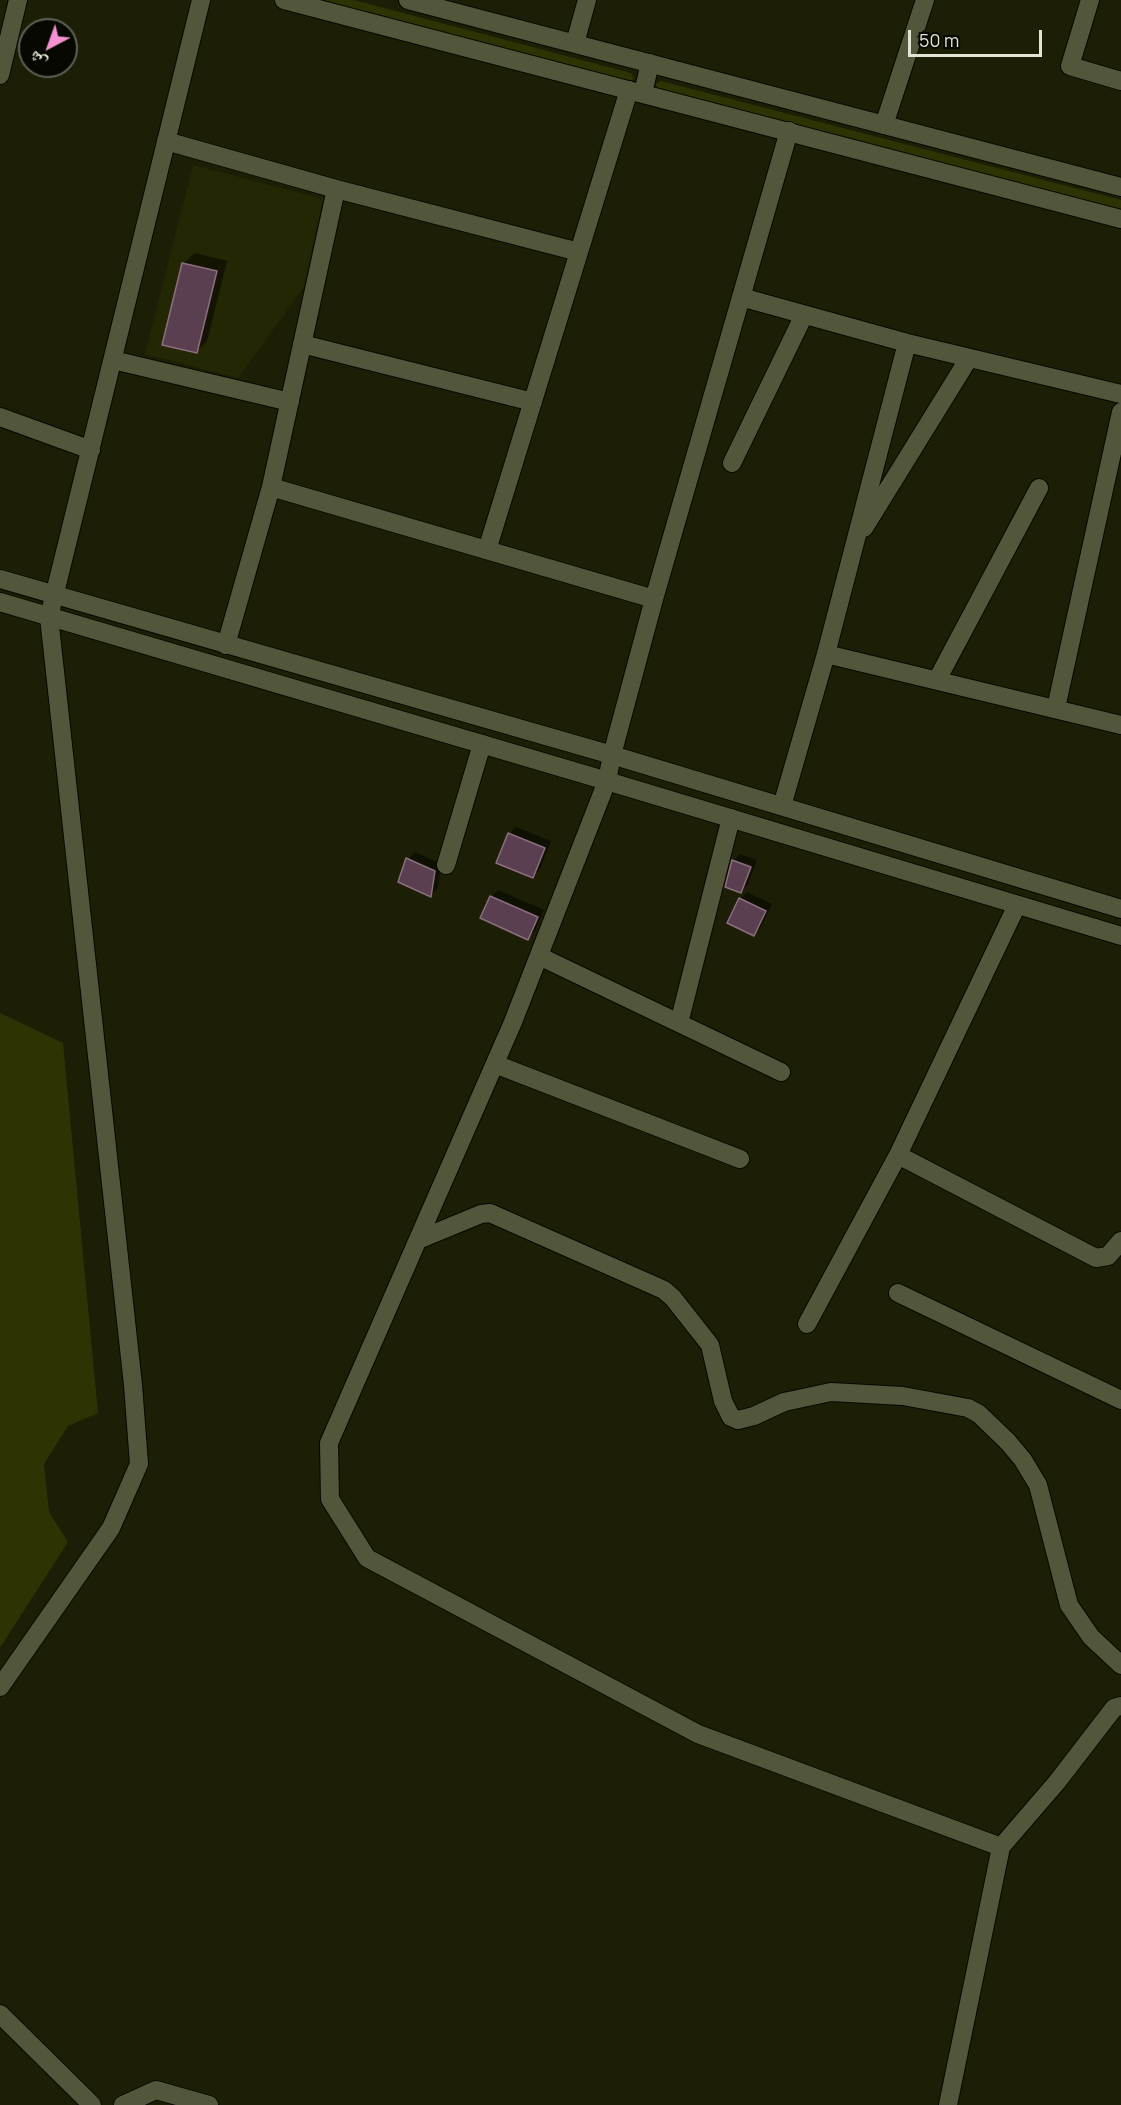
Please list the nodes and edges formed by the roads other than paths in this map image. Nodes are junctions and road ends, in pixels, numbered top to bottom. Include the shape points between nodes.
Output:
1 (18, 0) edge
2 (201, 0) edge
3 (284, 0) edge
4 (587, 0) edge
5 (924, 0) edge
6 (1090, 0) edge
7 (414, 1) edge
8 (574, 43) junction
9 (650, 63) junction
10 (0, 75) edge
11 (1121, 81) edge
12 (636, 91) junction
13 (884, 125) junction
14 (789, 131) junction
15 (166, 141) junction
16 (1121, 187) edge
17 (336, 189) junction
18 (1121, 219) edge
19 (579, 252) junction
20 (741, 297) junction
21 (804, 315) junction
22 (907, 343) junction
23 (302, 344) junction
24 (969, 358) junction
25 (113, 360) junction
26 (1121, 394) edge
27 (290, 402) junction
28 (533, 402) junction
29 (1121, 412) edge
30 (0, 417) edge
31 (91, 450) junction
32 (732, 463) dead end
33 (271, 486) junction
34 (1040, 488) dead end
35 (854, 544) junction
36 (487, 550) junction
37 (0, 579) edge
38 (55, 595) junction
39 (654, 599) junction
40 (0, 602) edge
41 (49, 617) junction
42 (226, 645) junction
43 (826, 654) junction
44 (937, 680) junction
45 (1056, 708) junction
46 (1121, 725) edge
47 (482, 744) junction
48 (612, 755) junction
49 (607, 781) junction
50 (782, 806) junction
51 (731, 818) junction
52 (446, 865) dead end
53 (1017, 905) junction
54 (1121, 909) edge
55 (1121, 936) edge
56 (538, 956) junction
57 (679, 1023) junction
58 (495, 1064) junction
59 (782, 1072) dead end
60 (898, 1155) junction
61 (740, 1159) dead end
62 (418, 1240) junction
63 (1121, 1241) edge
64 (898, 1293) dead end
65 (807, 1324) dead end
66 (1121, 1400) edge
67 (1121, 1665) edge
68 (0, 1687) edge
69 (1121, 1706) edge
70 (1001, 1847) junction
71 (0, 2014) edge
72 (92, 2105) edge
73 (123, 2105) edge
74 (209, 2105) edge
75 (948, 2105) edge

1 - 10 street
2 - 15 street
3 - 12 street
4 - 8 street
5 - 13 street
6 - 11 street via 1070,66
7 - 8 street
8 - 9 street
9 - 12 street
9 - 13 street
12 - 14 street
12 - 19 street
13 - 16 street
14 - 18 street
14 - 20 street
15 - 17 street
15 - 25 street
17 - 19 street
17 - 23 street
19 - 28 street
20 - 21 street
20 - 39 street
21 - 22 street
21 - 32 street
22 - 24 street
22 - 35 street
23 - 27 street
23 - 28 street
24 - 26 street
24 - 35 street
25 - 27 street
25 - 31 street
27 - 33 street
28 - 36 street
29 - 45 street
30 - 31 street
31 - 38 street
33 - 36 street
33 - 42 street
34 - 44 street
35 - 43 street
36 - 39 street
37 - 38 street
38 - 41 street
38 - 42 street
39 - 48 street
40 - 41 street
41 - 47 street
41 - 68 street via 139,1464 111,1528
42 - 48 street
43 - 44 street
43 - 50 street
44 - 45 street
45 - 46 street
47 - 49 street
47 - 52 street
48 - 49 street
48 - 50 street
49 - 51 street
49 - 56 street
50 - 54 street
51 - 53 street
51 - 57 street
53 - 55 street
53 - 60 street
56 - 57 street
56 - 58 street
57 - 59 street
58 - 61 street
58 - 62 street
60 - 63 street via 1096,1258 1108,1256
60 - 65 street
62 - 67 street via 490,1213 664,1290 710,1345 723,1401 730,1417 738,1420 784,1401 831,1392 903,1396 968,1408 979,1414 1023,1460 1038,1485 1069,1605 1090,1637
62 - 70 street via 329,1443 330,1499 367,1558 698,1734
64 - 66 street
69 - 70 street via 1114,1708
70 - 75 street
71 - 72 street
73 - 74 street via 156,2090

